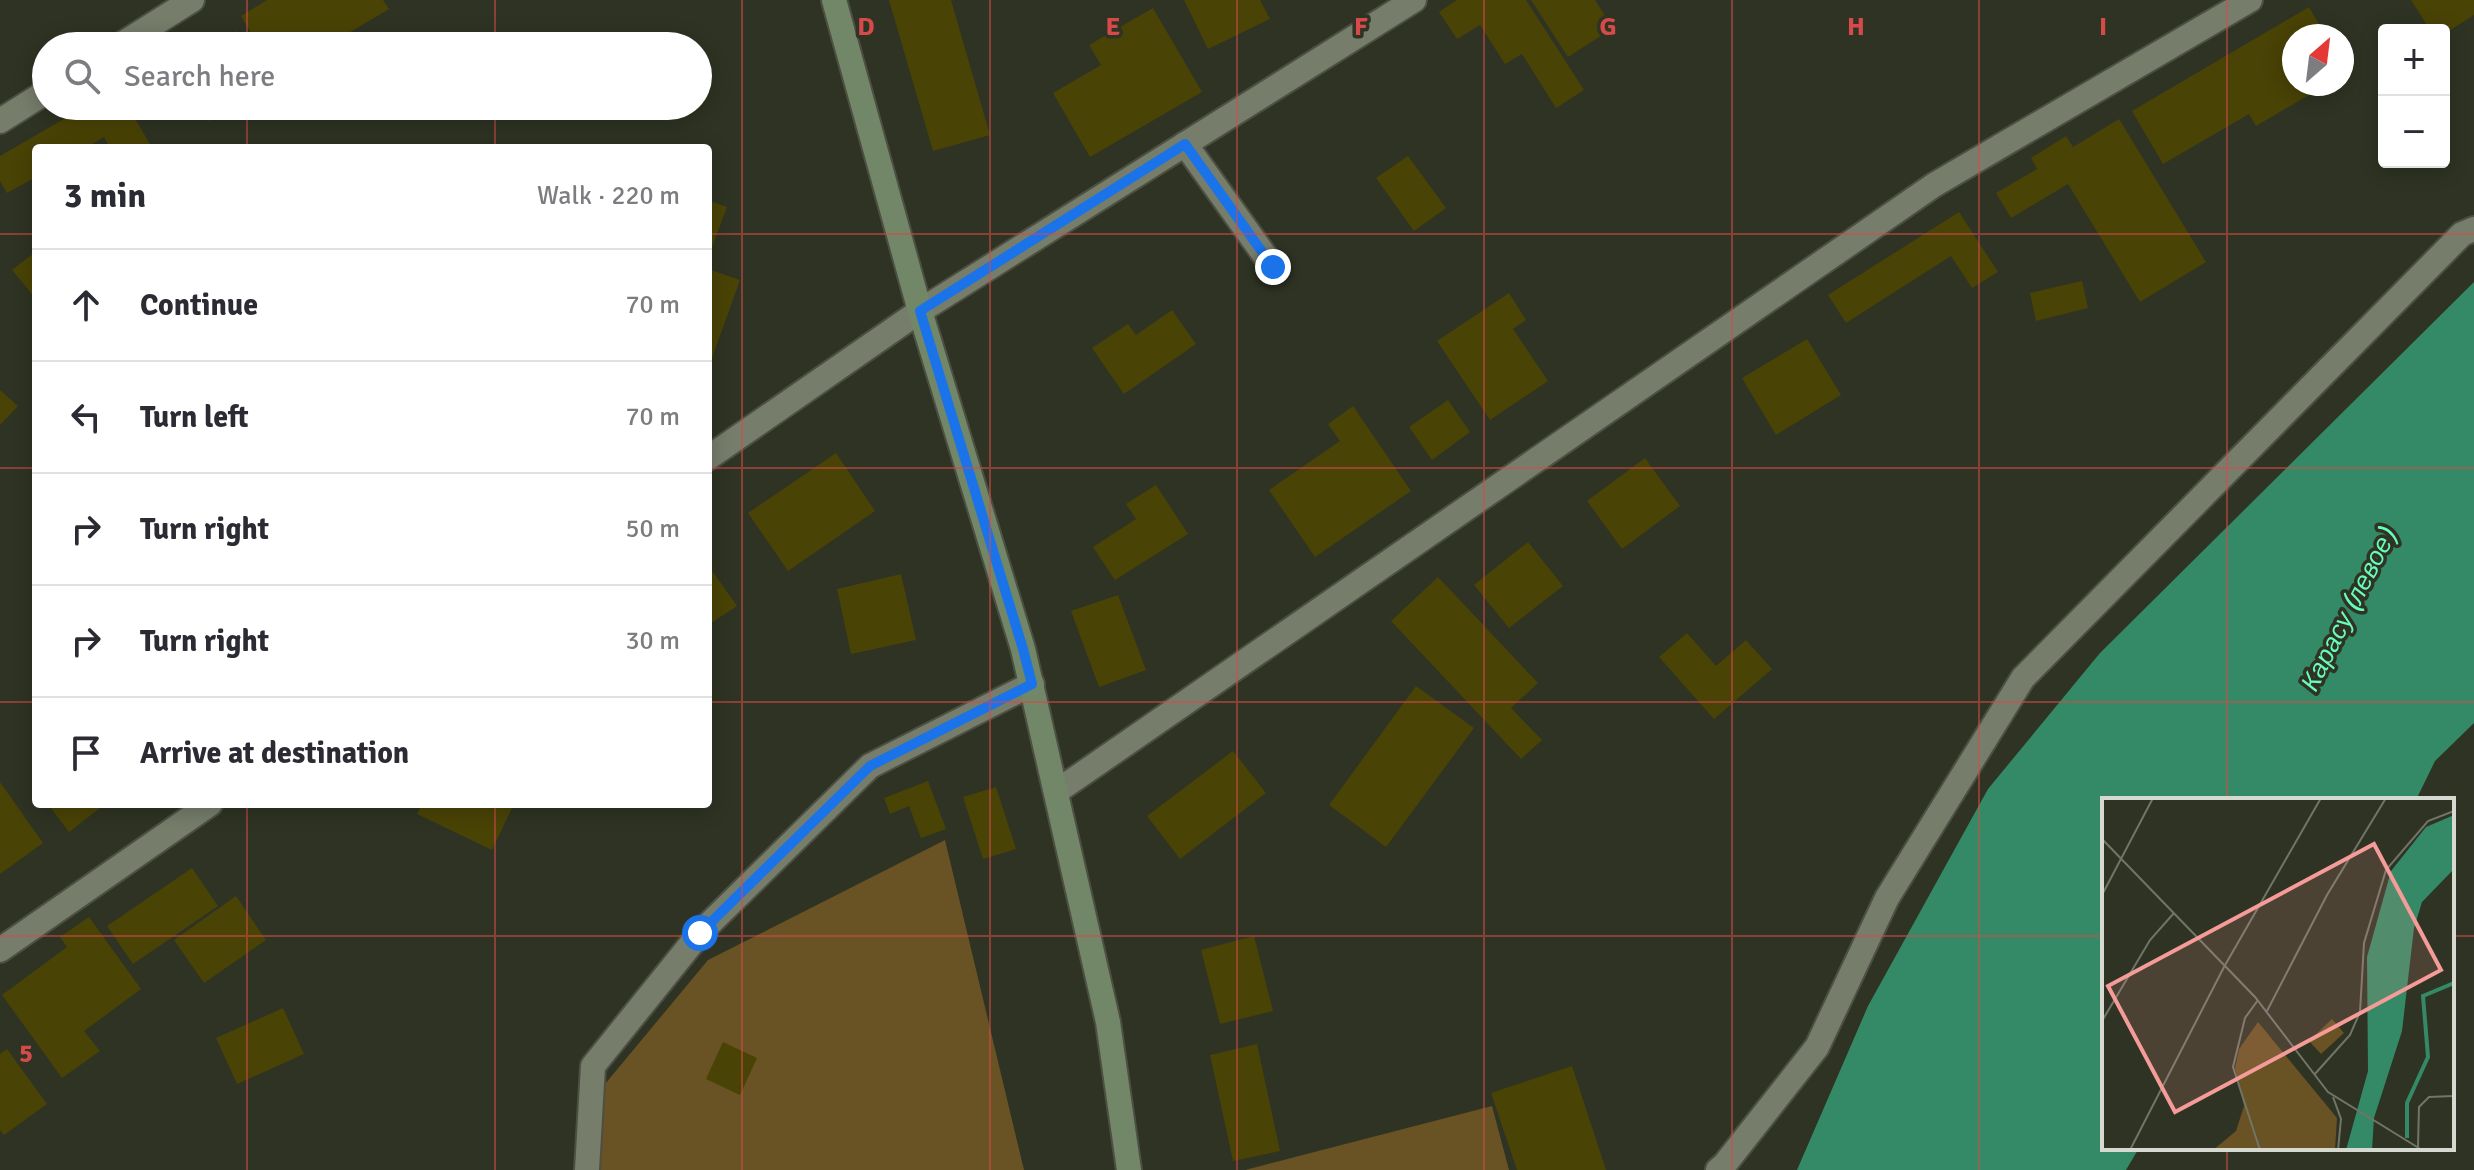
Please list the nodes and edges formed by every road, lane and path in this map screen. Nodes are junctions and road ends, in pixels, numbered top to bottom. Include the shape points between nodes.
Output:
1 (192, 0) edge
2 (834, 0) edge
3 (1414, 0) edge
4 (2250, 0) edge
5 (141, 32) edge
6 (32, 101) edge
7 (0, 121) edge
8 (1185, 144) junction
9 (2474, 229) edge
10 (1273, 267) dead end
11 (920, 311) junction
12 (712, 455) edge
13 (1032, 684) junction
14 (1056, 792) junction
15 (204, 808) edge
16 (0, 950) edge
17 (587, 1170) edge
18 (1129, 1170) edge
19 (1718, 1170) edge

1 - 5 street
2 - 11 street
3 - 8 street
4 - 14 street via 1934,185
6 - 7 street
8 - 10 street
8 - 11 street
9 - 19 street via 2462,234 2023,678 1887,898 1817,1047
11 - 12 street
11 - 13 street
13 - 14 street
13 - 17 street via 870,766 700,933 593,1066
14 - 18 street via 1108,1022
15 - 16 street

